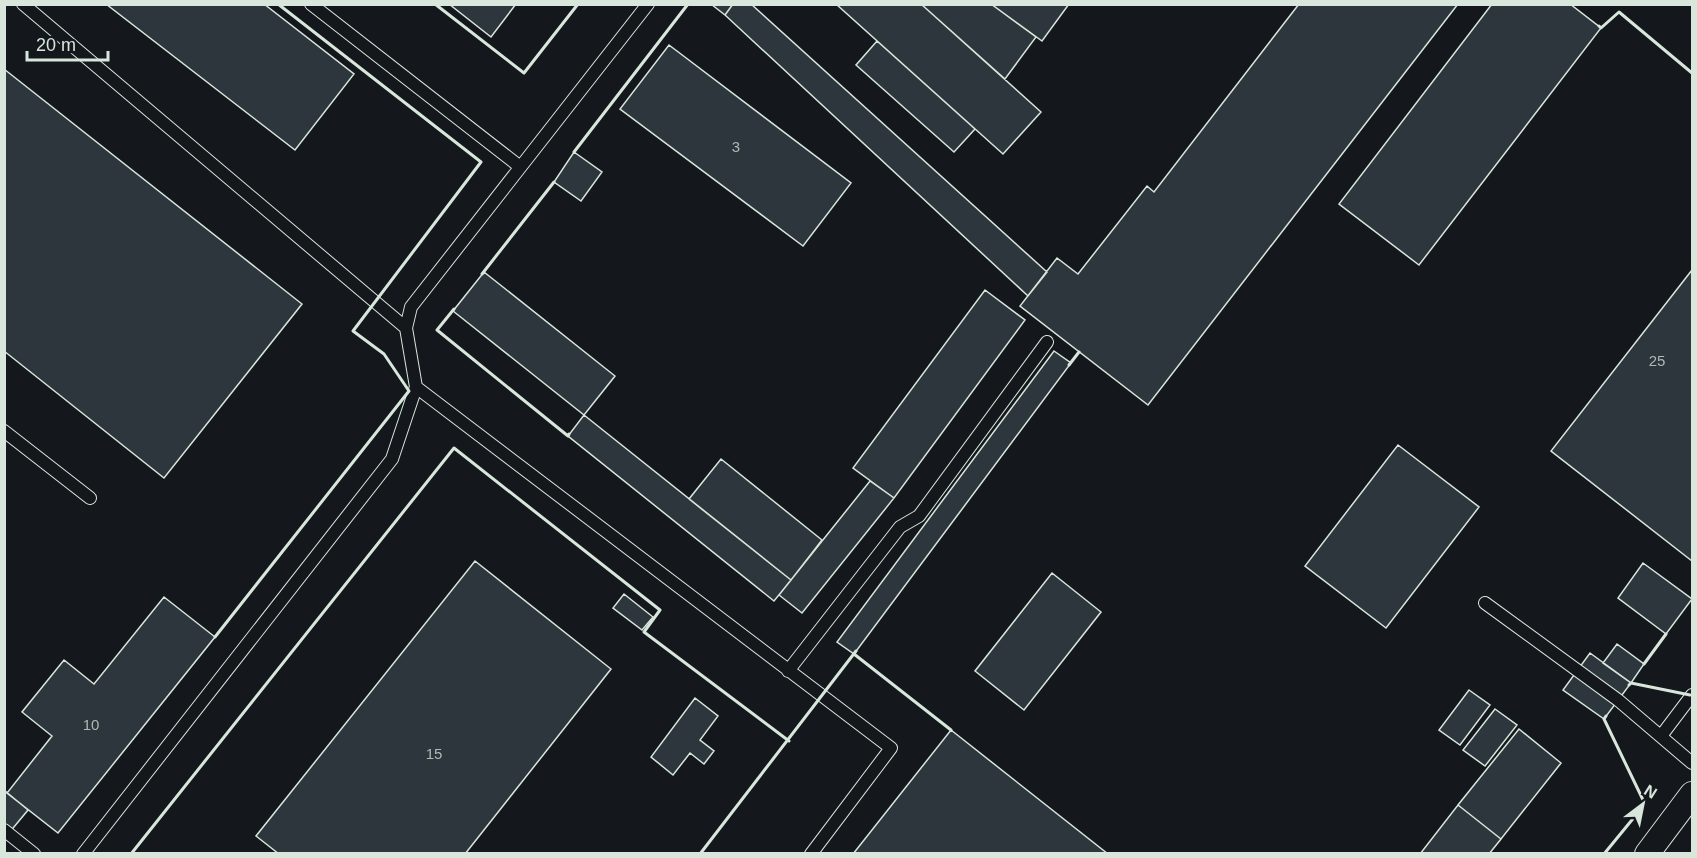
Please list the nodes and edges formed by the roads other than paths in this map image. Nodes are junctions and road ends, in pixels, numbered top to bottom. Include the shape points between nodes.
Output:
1 (23, 4) edge
2 (312, 4) edge
3 (648, 4) edge
4 (519, 166) junction
5 (406, 328) junction
6 (1047, 342) dead end
7 (416, 387) junction
8 (4, 431) edge
9 (90, 498) dead end
10 (1485, 603) dead end
11 (788, 671) junction
12 (1692, 695) edge
13 (1661, 736) junction
14 (1692, 763) edge
15 (1692, 794) edge
16 (4, 830) edge
17 (34, 854) edge
18 (83, 854) edge
19 (811, 854) edge
20 (1647, 854) edge

1 - 5 lane
2 - 4 lane
3 - 4 lane
4 - 5 lane via 411,307
5 - 7 lane
6 - 11 lane via 919,516 900,527
7 - 11 lane
7 - 18 lane via 392,459
8 - 9 lane
10 - 13 lane
11 - 19 lane via 891,748
12 - 13 lane
13 - 14 lane
15 - 20 street
16 - 17 lane

